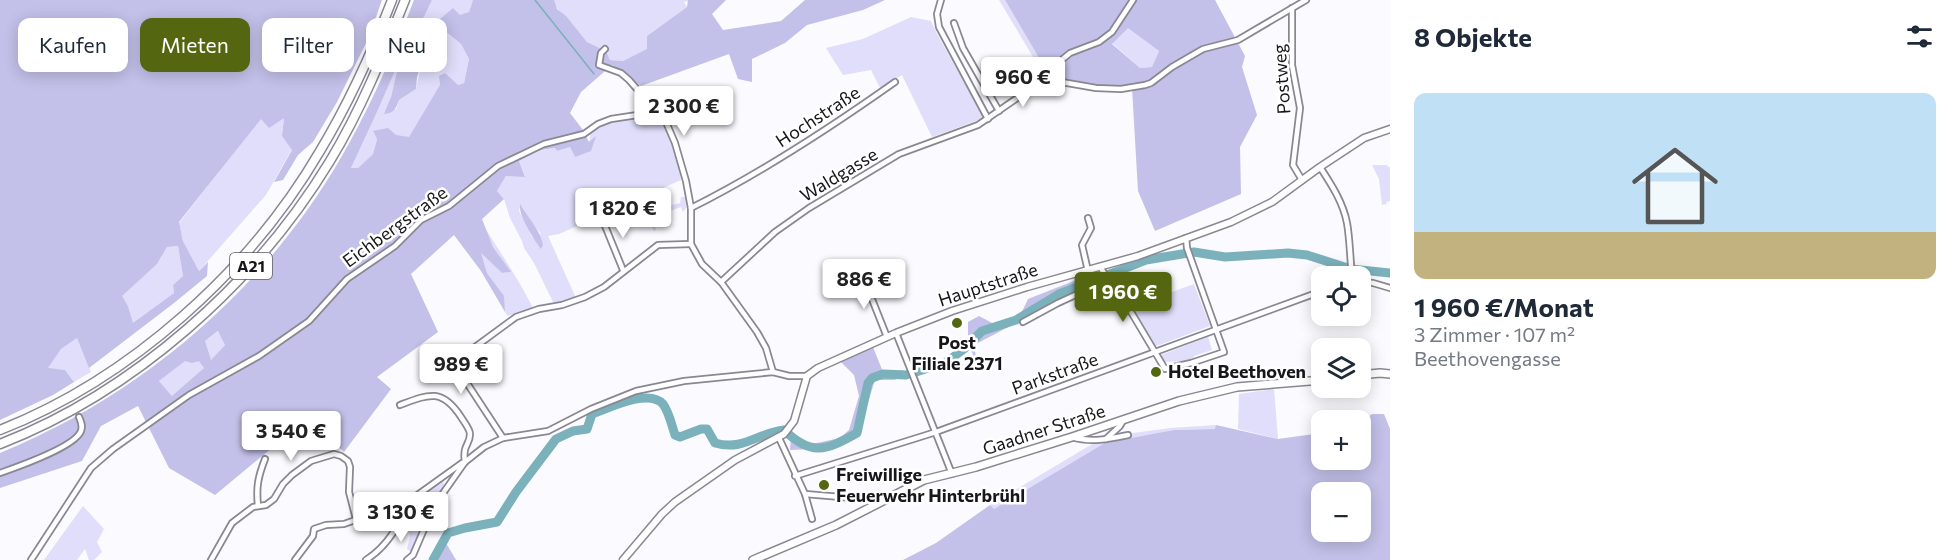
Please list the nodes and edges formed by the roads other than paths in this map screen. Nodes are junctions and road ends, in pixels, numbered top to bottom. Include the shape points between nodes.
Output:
1 (393, 0) edge
2 (405, 0) edge
3 (941, 0) edge
4 (1132, 0) edge
5 (1306, 0) edge
6 (1292, 8) junction
7 (954, 23) dead end
8 (605, 49) dead end
9 (1050, 80) junction
10 (896, 82) dead end
11 (999, 111) junction
12 (657, 112) junction
13 (988, 119) junction
14 (1390, 129) edge
15 (1320, 166) junction
16 (1302, 180) junction
17 (691, 208) junction
18 (602, 216) dead end
19 (1088, 218) dead end
20 (1186, 238) junction
21 (691, 244) junction
22 (1350, 266) edge
23 (1102, 269) junction
24 (623, 270) junction
25 (1088, 271) junction
26 (862, 274) dead end
27 (1107, 279) junction
28 (721, 282) junction
29 (1371, 283) edge
30 (1390, 288) edge
31 (1311, 295) edge
32 (1023, 322) dead end
33 (1216, 330) junction
34 (896, 333) junction
35 (886, 337) junction
36 (1153, 353) junction
37 (774, 372) junction
38 (1371, 374) edge
39 (1390, 375) edge
40 (807, 376) junction
41 (1311, 381) edge
42 (400, 405) dead end
43 (79, 417) dead end
44 (1124, 419) junction
45 (0, 430) edge
46 (936, 432) junction
47 (783, 434) junction
48 (1128, 435) dead end
49 (1072, 437) junction
50 (503, 438) junction
51 (1104, 440) junction
52 (0, 444) edge
53 (265, 459) dead end
54 (465, 462) junction
55 (0, 473) edge
56 (952, 474) junction
57 (795, 476) junction
58 (805, 494) junction
59 (409, 501) junction
60 (879, 503) junction
61 (258, 506) junction
62 (356, 519) junction
63 (812, 519) dead end
64 (31, 560) edge
65 (211, 560) edge
66 (295, 560) edge
67 (366, 560) edge
68 (407, 560) edge
69 (623, 560) edge
70 (753, 560) edge

1 - 45 highway, A21 via 346,106 319,153 294,192 219,283 140,351 50,407
2 - 52 highway, A21 via 362,101 330,160 266,249 226,293 147,361 98,394
3 - 13 street via 939,27
4 - 9 street via 1112,32 1058,63
5 - 6 street
6 - 9 street via 1238,40 1203,49 1145,85 1096,88
6 - 16 street, Postweg via 1292,65 1300,108 1293,165
7 - 11 street via 963,48
8 - 12 street via 599,65 621,73
9 - 11 street, Waldgasse
10 - 17 street, Hochstraße via 796,149
11 - 13 street, Waldgasse
12 - 17 street via 675,143
12 - 64 street, Eichbergstraße via 611,119 584,134 544,144 498,166 449,206 421,220 395,246 347,279 309,321 259,356 189,395 91,468
13 - 28 street, Waldgasse via 899,154 817,203 776,232
14 - 15 main road, Hauptstraße via 1364,138
15 - 16 main road, Hauptstraße
15 - 22 street via 1339,198 1347,222
16 - 20 main road, Hauptstraße via 1260,209
17 - 21 street
18 - 24 street
19 - 25 street via 1091,228 1082,245
20 - 23 main road, Hauptstraße
20 - 33 street via 1186,248
21 - 24 street via 658,245
21 - 28 street via 702,264
23 - 25 main road, Hauptstraße
23 - 27 street
24 - 50 street via 585,297 516,317 471,350 459,371
25 - 34 main road, Hauptstraße via 952,311
26 - 35 street
27 - 32 street
27 - 36 street via 1115,285
28 - 37 street via 757,332
29 - 30 street
31 - 33 street, Parkstraße
33 - 36 street, Parkstraße
33 - 36 street via 1224,352 1164,369
34 - 35 main road, Hauptstraße
34 - 46 street
35 - 40 main road, Hauptstraße
36 - 46 street, Parkstraße
37 - 40 street
37 - 50 street via 684,381 636,391 548,431
38 - 39 main road
40 - 47 main road via 794,421
41 - 44 main road, Gaadner Straße via 1236,387 1179,400
42 - 54 street via 434,395 453,404 469,431 463,451
43 - 55 street via 81,433 74,440
44 - 49 main road, Gaadner Straße
44 - 51 street
46 - 56 street
46 - 57 street, Parkstraße
47 - 57 street
47 - 69 main road via 735,460 675,502
48 - 51 street
49 - 51 street
49 - 56 main road, Gaadner Straße
50 - 54 street
53 - 61 street via 256,491
54 - 59 street
54 - 68 street via 434,506 413,555
56 - 60 main road, Gaadner Straße via 924,480
57 - 58 street
58 - 60 street
58 - 63 street
59 - 62 street
59 - 67 street via 392,537
60 - 70 main road, Gaadner Straße
61 - 62 street via 274,500 283,484 302,468 334,454 348,461 349,492
61 - 65 street via 232,524
62 - 66 street via 314,529

